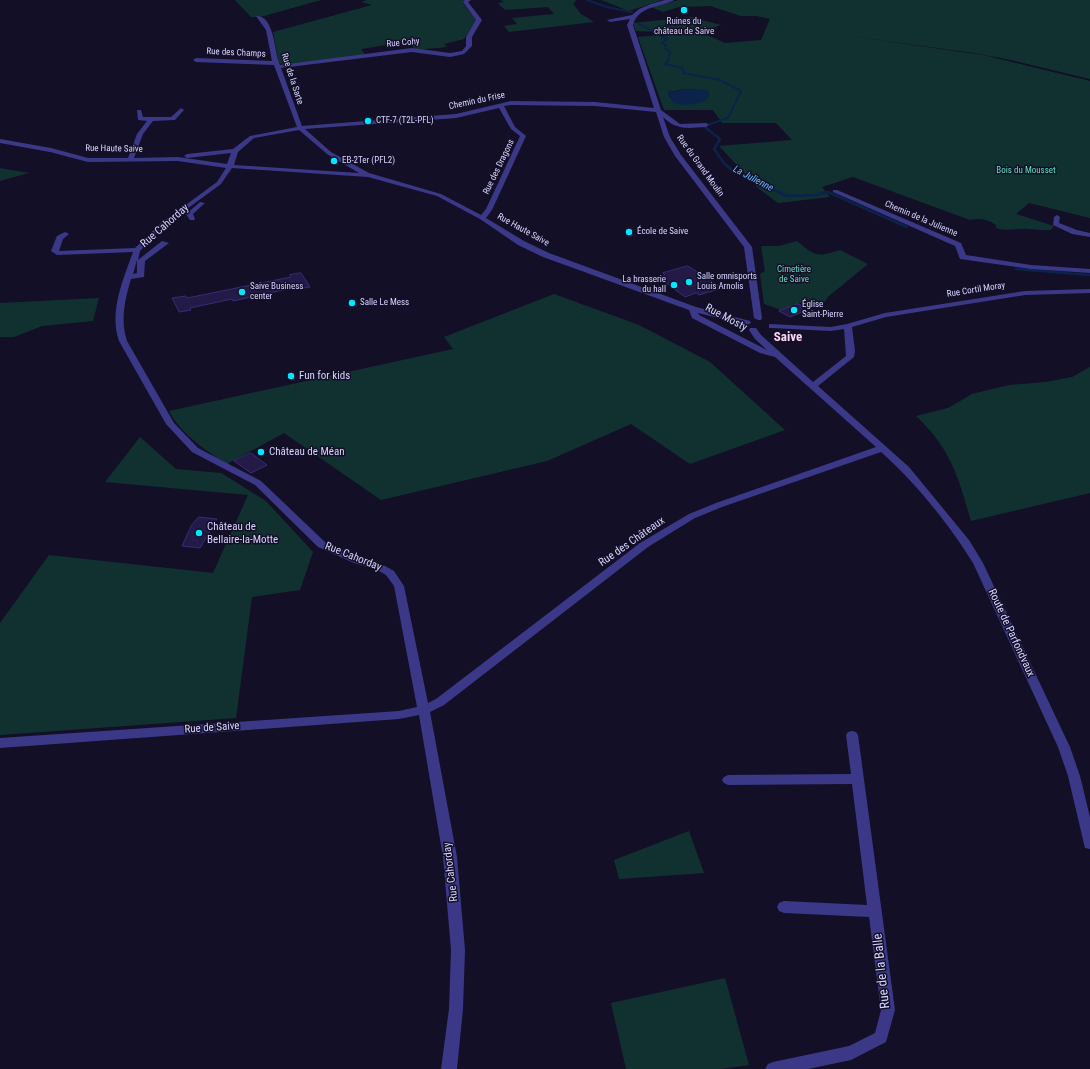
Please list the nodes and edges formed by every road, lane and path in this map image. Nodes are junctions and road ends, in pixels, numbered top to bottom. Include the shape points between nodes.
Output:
1 (469, 0) edge
2 (672, 0) edge
3 (258, 17) dead end
4 (632, 17) junction
5 (610, 20) dead end
6 (196, 60) dead end
7 (277, 65) junction
8 (500, 104) junction
9 (181, 110) dead end
10 (657, 110) junction
11 (139, 111) dead end
12 (151, 120) junction
13 (704, 125) dead end
14 (300, 128) junction
15 (0, 141) edge
16 (235, 151) junction
17 (178, 159) junction
18 (130, 160) junction
19 (230, 166) junction
20 (368, 175) junction
21 (835, 191) dead end
22 (202, 195) junction
23 (1058, 217) dead end
24 (482, 218) junction
25 (192, 219) dead end
26 (65, 234) dead end
27 (1090, 235) edge
28 (165, 243) dead end
29 (137, 250) junction
30 (1090, 271) edge
31 (128, 277) junction
32 (1090, 291) edge
33 (693, 309) junction
34 (758, 318) junction
35 (747, 323) junction
36 (848, 326) junction
37 (768, 328) junction
38 (754, 330) junction
39 (765, 342) junction
40 (779, 355) junction
41 (814, 385) junction
42 (883, 448) junction
43 (424, 710) junction
44 (852, 735) dead end
45 (0, 743) edge
46 (857, 779) junction
47 (728, 780) dead end
48 (1088, 831) edge
49 (1090, 844) edge
50 (784, 906) dead end
51 (875, 911) junction
52 (449, 1069) edge
53 (773, 1069) edge

1 - 7 street, Rue Cohy via 465,2 479,20 470,37 470,46 464,52 444,55 412,50
2 - 4 street via 645,8
3 - 7 street, Rue de la Sarte via 269,30
4 - 5 street
4 - 10 street, Rue du Grand Moulin via 630,25
6 - 7 street, Rue des Champs
7 - 14 street, Rue de la Sarte
8 - 10 street, Chemin du Frise via 544,102
8 - 14 street, Chemin du Frise via 456,116
8 - 24 street, Rue des Dragons via 513,128 523,136 523,139 489,210
9 - 12 street via 173,119
10 - 13 street via 664,112 672,123 677,125
10 - 34 street, Rue du Grand Moulin via 673,149 748,247
11 - 12 street via 140,119
12 - 18 street via 140,134
14 - 16 street via 252,137
14 - 20 street, Rue Haute Saive via 329,153
15 - 18 street, Rue Haute Saive via 88,160
16 - 17 street, Rue Haute Saive
16 - 19 street
17 - 18 street, Rue Haute Saive
17 - 19 street, Rue Haute Saive
19 - 20 street, Rue Haute Saive
19 - 22 street, Rue Cahorday via 219,183
20 - 24 street, Rue Haute Saive via 439,195
21 - 30 street, Chemin de la Julienne via 958,245 963,257 1031,267
22 - 25 street via 203,202 189,214
22 - 29 street, Rue Cahorday via 163,224
23 - 27 street via 1055,224
24 - 33 street, Rue Haute Saive via 538,251
26 - 29 street via 60,238 55,251 57,253
28 - 31 street via 141,260 142,275
29 - 31 street, Rue Cahorday
31 - 43 street, Rue Cahorday via 119,318 120,332 128,352 170,424 195,450 258,483 322,545 381,568 394,578 399,586
32 - 36 street, Rue Cortil Moray via 1025,293 885,315
33 - 35 street, Rue Mosty
33 - 40 street, Rue Mosty via 696,316 763,351
34 - 35 street
34 - 37 street via 766,320
35 - 38 street, Rue Mosty via 748,327
36 - 37 street via 816,329
36 - 41 street via 850,356
37 - 38 street
37 - 39 street
38 - 39 street, Rue Mosty
39 - 40 street, Rue Mosty
40 - 41 street, Rue Mosty
41 - 42 street, Rue Mosty
42 - 43 street, Rue des Châteaux via 719,505 668,529 459,688
42 - 48 street, Route de Parfondvaux via 919,482 978,563 1064,747
43 - 45 street, Rue de Saive via 392,716
43 - 52 street, Rue Cahorday via 450,857 458,950
44 - 46 street, Rue de la Balle
46 - 47 street
46 - 51 street, Rue de la Balle
48 - 49 street, Route de Parfondvaux
50 - 51 street
51 - 53 street, Rue de la Balle via 888,1010 881,1037 851,1054

